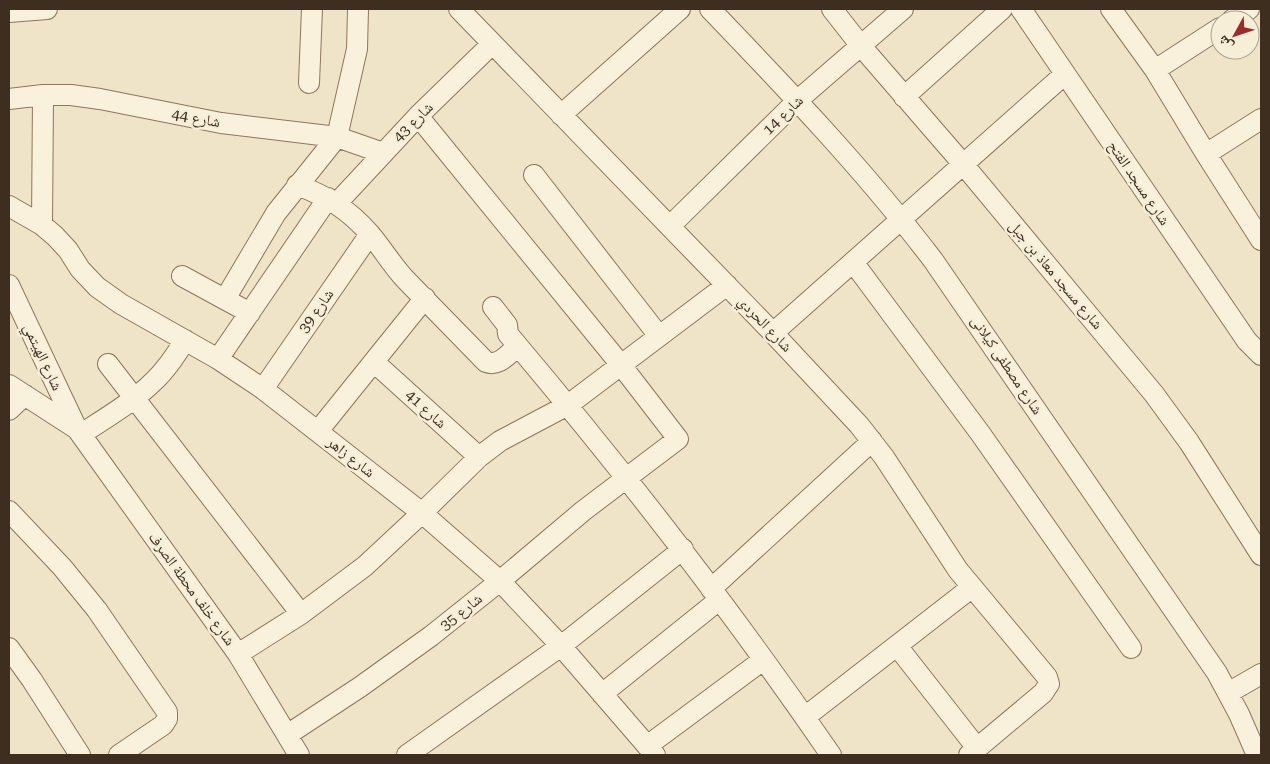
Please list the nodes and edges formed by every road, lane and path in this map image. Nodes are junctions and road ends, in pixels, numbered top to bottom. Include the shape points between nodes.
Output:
1 (47, 9) edge
2 (312, 9) edge
3 (358, 9) edge
4 (459, 9) edge
5 (680, 9) edge
6 (710, 9) edge
7 (832, 9) edge
8 (903, 9) edge
9 (1002, 9) edge
10 (1021, 9) edge
11 (1111, 9) edge
12 (9, 12) edge
13 (1210, 34) edge
14 (492, 44) junction
15 (861, 46) junction
16 (1155, 70) junction
17 (1064, 74) junction
18 (309, 83) dead end
19 (43, 94) junction
20 (904, 97) junction
21 (9, 99) edge
22 (798, 100) junction
23 (561, 115) junction
24 (418, 116) junction
25 (1261, 119) edge
26 (337, 137) junction
27 (383, 153) junction
28 (1206, 154) junction
29 (963, 164) junction
30 (534, 174) dead end
31 (297, 185) junction
32 (332, 201) junction
33 (9, 206) edge
34 (902, 218) junction
35 (42, 226) junction
36 (670, 226) junction
37 (1259, 230) edge
38 (370, 234) junction
39 (853, 262) junction
40 (182, 276) dead end
41 (9, 285) edge
42 (727, 285) junction
43 (424, 298) junction
44 (224, 299) junction
45 (493, 308) dead end
46 (250, 313) junction
47 (773, 333) junction
48 (659, 336) junction
49 (185, 340) junction
50 (518, 346) junction
51 (1261, 355) edge
52 (218, 359) junction
53 (374, 362) junction
54 (108, 364) dead end
55 (621, 365) junction
56 (263, 389) junction
57 (17, 390) edge
58 (134, 398) junction
59 (568, 405) junction
60 (9, 410) edge
61 (318, 431) junction
62 (79, 432) junction
63 (872, 441) junction
64 (479, 457) junction
65 (626, 478) junction
66 (9, 511) edge
67 (422, 513) junction
68 (683, 549) junction
69 (1261, 555) edge
70 (500, 581) junction
71 (971, 588) junction
72 (715, 594) junction
73 (301, 614) junction
74 (561, 646) junction
75 (897, 646) junction
76 (9, 648) edge
77 (1131, 648) dead end
78 (238, 654) junction
79 (763, 660) junction
80 (1261, 674) edge
81 (1228, 692) junction
82 (602, 694) junction
83 (805, 717) junction
84 (286, 735) junction
85 (651, 751) edge
86 (973, 752) edge
87 (80, 755) edge
88 (119, 755) edge
89 (299, 755) edge
90 (407, 755) edge
91 (831, 755) edge
92 (1257, 755) edge

1 - 12 street
2 - 18 street
3 - 26 street via 357,49
4 - 14 street, شارع الحردي
5 - 23 street
6 - 22 street, شارع مصطفى كيلانى
7 - 15 street, شارع مسجد معاذ بن جبل
8 - 15 street, شارع 14
9 - 20 street
10 - 17 street, شارع مسجد الفتح
11 - 16 street
13 - 16 street
14 - 23 street, شارع الحردي
14 - 24 street, شارع 43
15 - 20 street, شارع مسجد معاذ بن جبل
15 - 22 street, شارع 14
16 - 28 street
17 - 29 street
17 - 51 street, شارع مسجد الفتح via 1247,341
19 - 21 street, شارع 44
19 - 26 street, شارع 44 via 100,99 221,123
19 - 35 street
20 - 29 street, شارع مسجد معاذ بن جبل
22 - 34 street, شارع مصطفى كيلانى
22 - 36 street, شارع 14
23 - 36 street, شارع الحردي
24 - 27 street, شارع 43
24 - 55 street
25 - 28 street
26 - 27 street, شارع 44
26 - 31 street
27 - 32 street, شارع 43
28 - 37 street
29 - 34 street
29 - 69 street, شارع مسجد معاذ بن جبل via 1154,394 1189,442
30 - 48 street
31 - 32 street
31 - 44 street via 276,213
32 - 38 street
32 - 46 street, شارع 43
33 - 35 street, شارع زاهر
34 - 39 street
34 - 81 street, شارع مصطفى كيلانى via 956,292
35 - 49 street, شارع زاهر via 68,250 97,287
36 - 42 street, شارع الحردي
38 - 43 street via 386,257
38 - 56 street, شارع 39
39 - 47 street
39 - 77 street via 980,433
40 - 44 street
41 - 62 street, شارع الهيتمي
42 - 47 street, شارع الحردي
42 - 48 street
43 - 50 street via 486,362 499,362
43 - 53 street
44 - 46 street
45 - 50 street via 507,324 508,334
46 - 52 street, شارع 43
47 - 63 street, شارع الحردي
48 - 55 street
49 - 52 street, شارع زاهر
49 - 58 street via 171,362
50 - 59 street
52 - 56 street, شارع زاهر
53 - 61 street
53 - 64 street, شارع 41
54 - 58 street
55 - 59 street
55 - 65 street, شارع 35 via 678,439
56 - 61 street, شارع زاهر
57 - 60 street
57 - 62 street
58 - 62 street
58 - 73 street
59 - 64 street via 500,441
59 - 65 street
61 - 67 street, شارع زاهر
62 - 78 street, شارع خلف محطة الصرف
63 - 71 street, شارع الحردي
63 - 72 street
64 - 67 street
65 - 68 street
65 - 70 street, شارع 35
66 - 88 street via 97,610 167,712 163,725
67 - 70 street, شارع زاهر
67 - 73 street via 365,566
68 - 72 street
68 - 74 street
70 - 74 street, شارع زاهر
70 - 84 street, شارع 35 via 431,636
71 - 75 street
71 - 86 street, شارع الحردي via 1039,666 1049,684 1043,693
72 - 79 street
72 - 82 street
73 - 78 street
74 - 82 street, شارع زاهر
74 - 90 street
75 - 83 street
75 - 86 street
76 - 87 street
78 - 84 street, شارع خلف محطة الصرف
79 - 83 street
79 - 85 street
80 - 81 street
81 - 92 street, شارع مصطفى كيلانى
82 - 85 street, شارع زاهر
83 - 91 street
84 - 89 street, شارع خلف محطة الصرف

